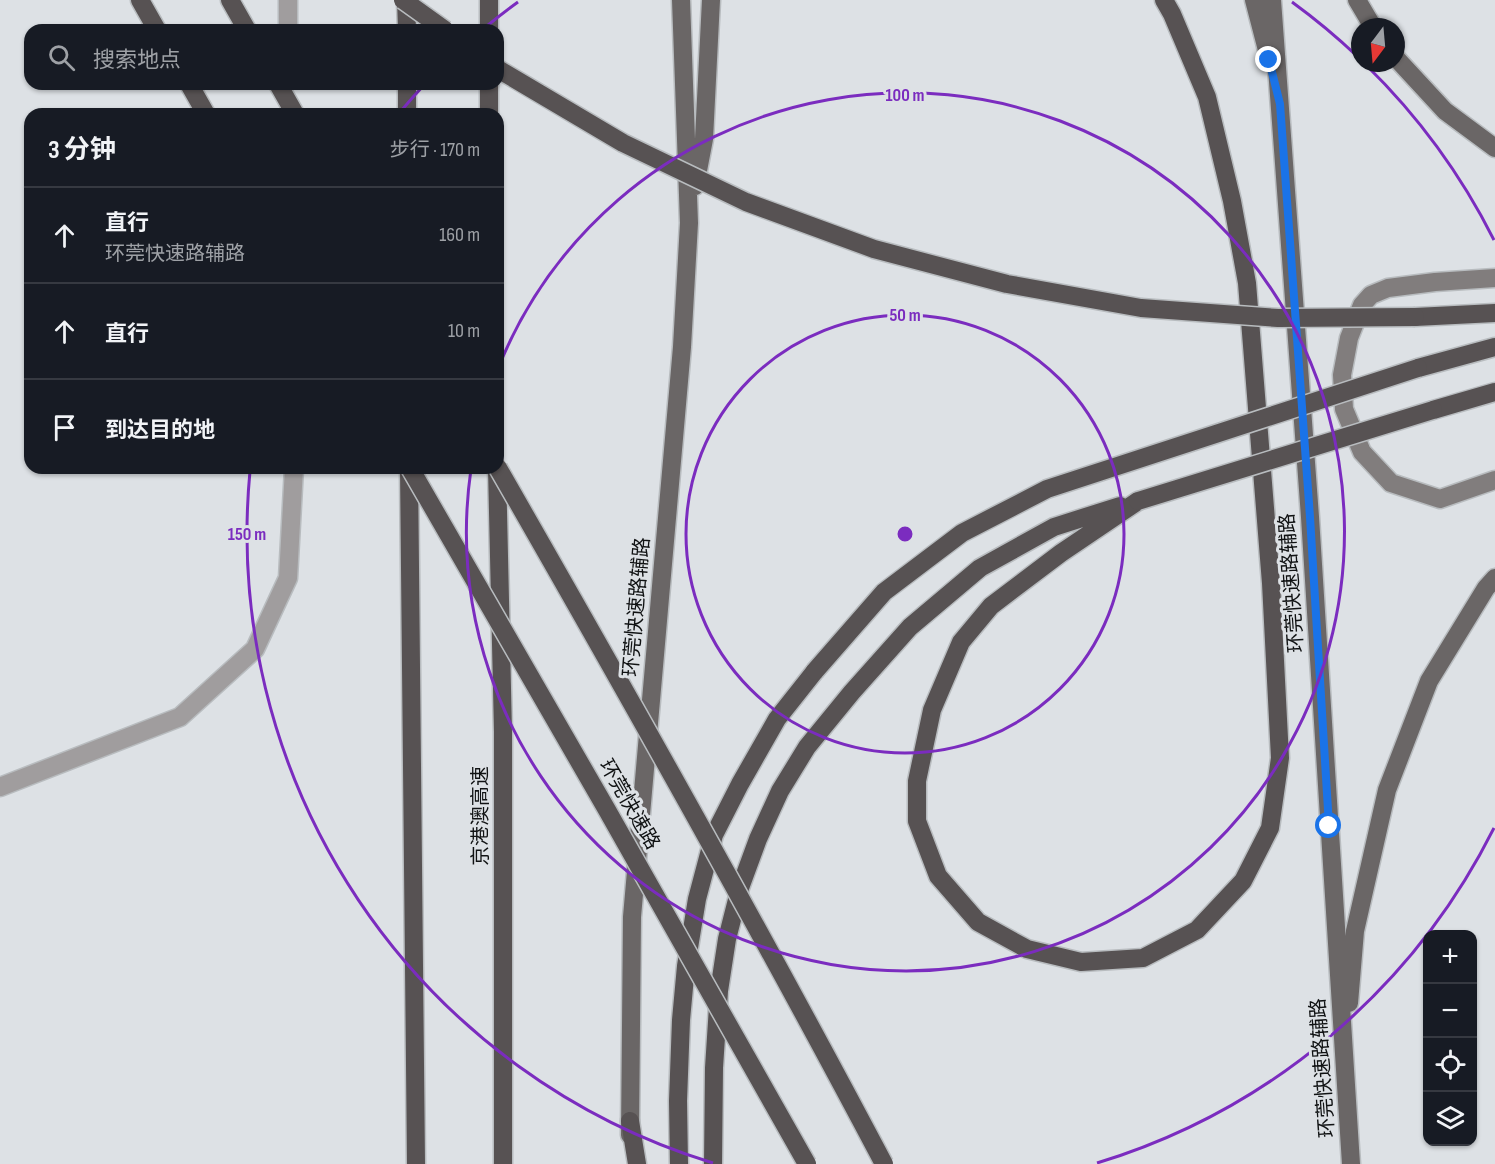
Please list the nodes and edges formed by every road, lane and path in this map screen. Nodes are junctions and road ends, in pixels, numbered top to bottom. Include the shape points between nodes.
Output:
1 (140, 0) edge
2 (230, 0) edge
3 (288, 0) edge
4 (405, 0) edge
5 (489, 0) edge
6 (681, 0) edge
7 (711, 0) edge
8 (1164, 0) edge
9 (1254, 0) edge
10 (1272, 0) edge
11 (1357, 0) edge
12 (1368, 18) edge
13 (154, 24) edge
14 (244, 24) edge
15 (288, 24) edge
16 (407, 24) edge
17 (437, 24) edge
18 (489, 24) edge
19 (1405, 68) edge
20 (504, 73) edge
21 (192, 90) edge
22 (281, 90) edge
23 (289, 90) edge
24 (407, 90) edge
25 (489, 90) edge
26 (1280, 104) junction
27 (203, 108) edge
28 (289, 108) edge
29 (292, 108) edge
30 (407, 108) edge
31 (489, 108) edge
32 (1495, 148) edge
33 (689, 223) junction
34 (1495, 278) edge
35 (1495, 313) edge
36 (1495, 347) edge
37 (1495, 392) edge
38 (294, 474) edge
39 (410, 474) edge
40 (413, 474) edge
41 (497, 474) edge
42 (500, 474) edge
43 (1495, 480) edge
44 (1138, 501) junction
45 (1495, 578) edge
46 (0, 787) edge
47 (1344, 1064) junction
48 (630, 1122) junction
49 (416, 1164) edge
50 (503, 1164) edge
51 (630, 1164) edge
52 (637, 1164) edge
53 (679, 1164) edge
54 (713, 1164) edge
55 (807, 1164) edge
56 (884, 1164) edge
57 (1350, 1164) edge

1 - 13 highway
2 - 14 highway
3 - 15 street
4 - 16 highway
4 - 17 highway, bridge
5 - 18 highway
6 - 33 main road, 环莞快速路辅路
7 - 33 main road via 704,139
8 - 44 highway via 1207,97 1247,283 1271,583 1280,758 1270,828 1243,881 1197,930 1143,958 1080,962 1027,949 978,922 938,876 917,821 917,781 932,710 961,642 991,606 1060,553
9 - 26 main road
10 - 26 main road, 环莞快速路辅路
11 - 12 main road
19 - 32 main road via 1445,111
20 - 35 highway, bridge via 633,148 746,202 874,249 1007,284 1141,308 1278,318
21 - 27 highway
22 - 29 highway, bridge
23 - 28 street
24 - 30 highway
25 - 31 highway
26 - 47 main road, 环莞快速路辅路
33 - 48 main road, 环莞快速路辅路 via 682,347 632,917
34 - 43 main road via 1388,288 1371,295 1362,305 1349,338 1342,375 1344,409 1362,452 1391,483 1440,499
36 - 53 highway, bridge via 1418,368 1047,489 962,533 884,592 777,719 714,835 697,899 686,966 681,1020
37 - 44 highway, bridge
38 - 46 street via 288,578 255,649 180,717
39 - 49 highway
40 - 55 highway, 环莞快速路, bridge
41 - 50 highway, 京港澳高速 via 503,732
42 - 56 highway, bridge via 606,657
44 - 54 highway via 1054,527 980,568 910,627 807,747 780,791 758,839 727,939 714,1068
45 - 47 main road via 1429,681 1387,790 1355,931
47 - 57 main road, 环莞快速路辅路
48 - 51 main road, 环莞快速路辅路
48 - 52 highway

